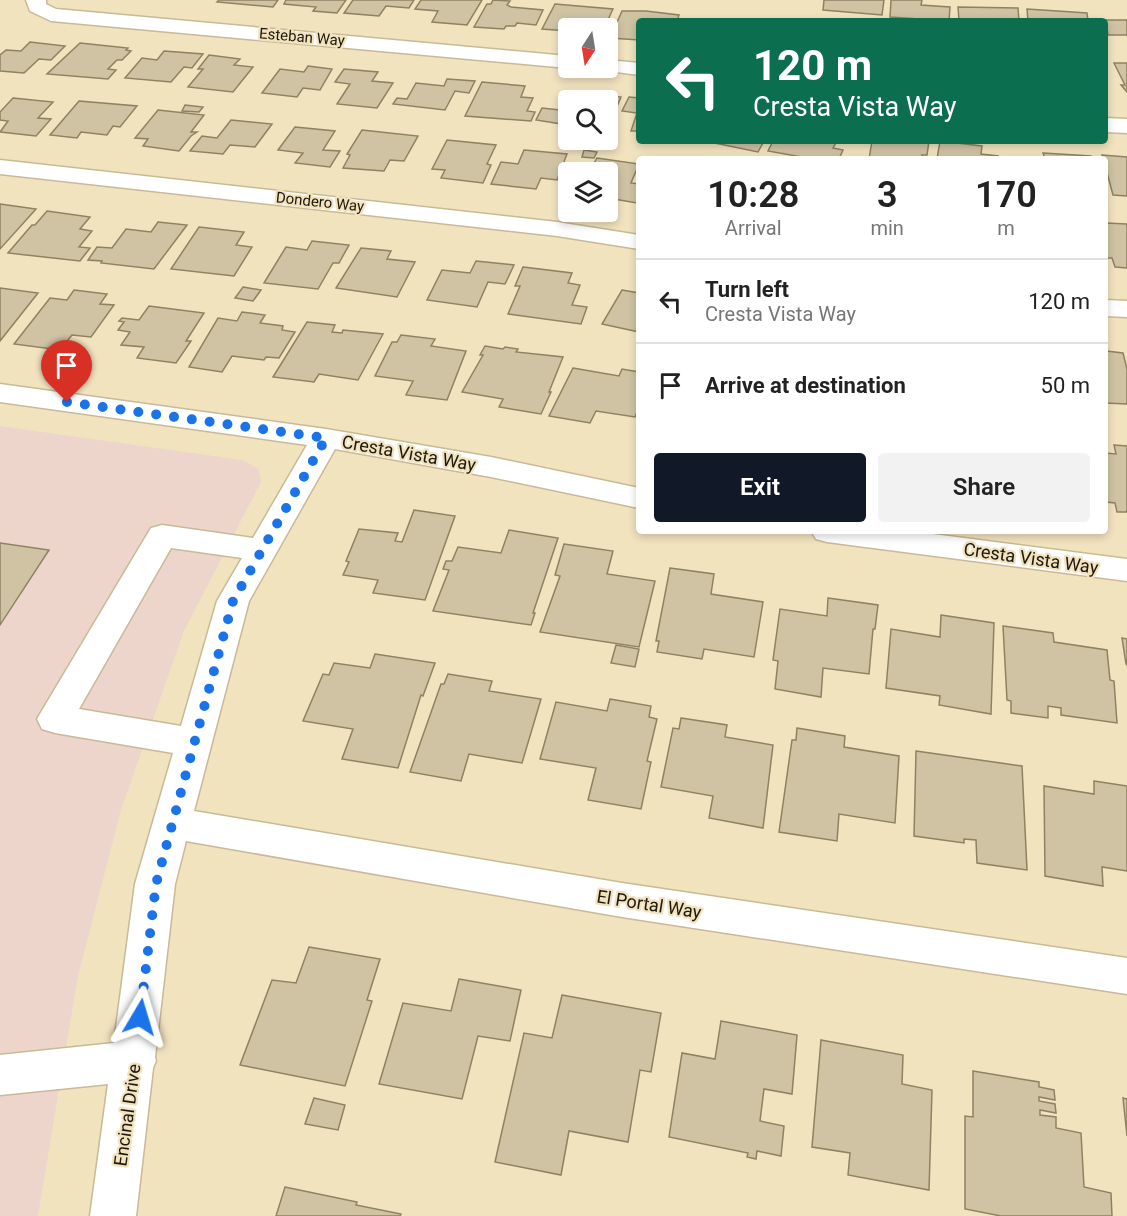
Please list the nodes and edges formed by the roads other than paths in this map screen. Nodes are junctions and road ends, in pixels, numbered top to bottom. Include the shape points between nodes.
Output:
1 (36, 4) edge
2 (558, 61) edge
3 (618, 67) edge
4 (636, 69) edge
5 (1108, 125) edge
6 (1127, 126) edge
7 (0, 167) edge
8 (636, 242) edge
9 (1108, 308) edge
10 (1127, 309) edge
11 (0, 393) edge
12 (326, 438) junction
13 (636, 497) edge
14 (850, 534) edge
15 (262, 550) junction
16 (1127, 570) edge
17 (194, 742) junction
18 (172, 823) junction
19 (1127, 976) edge
20 (135, 1061) junction
21 (0, 1075) edge
22 (113, 1216) edge

1 - 2 street, Esteban Way via 51,15
3 - 4 street
5 - 6 street
7 - 8 street, Dondero Way via 557,229
9 - 10 street
11 - 12 street, Cresta Vista Way
12 - 13 street, Cresta Vista Way
12 - 15 street, Encinal Drive
14 - 16 street, Cresta Vista Way
15 - 17 street, Encinal Drive via 233,601
15 - 17 street via 162,536 55,718
17 - 18 street, Encinal Drive
18 - 19 street, El Portal Way via 622,900
18 - 20 street, Encinal Drive via 156,884
20 - 21 street
20 - 22 street, Encinal Drive

